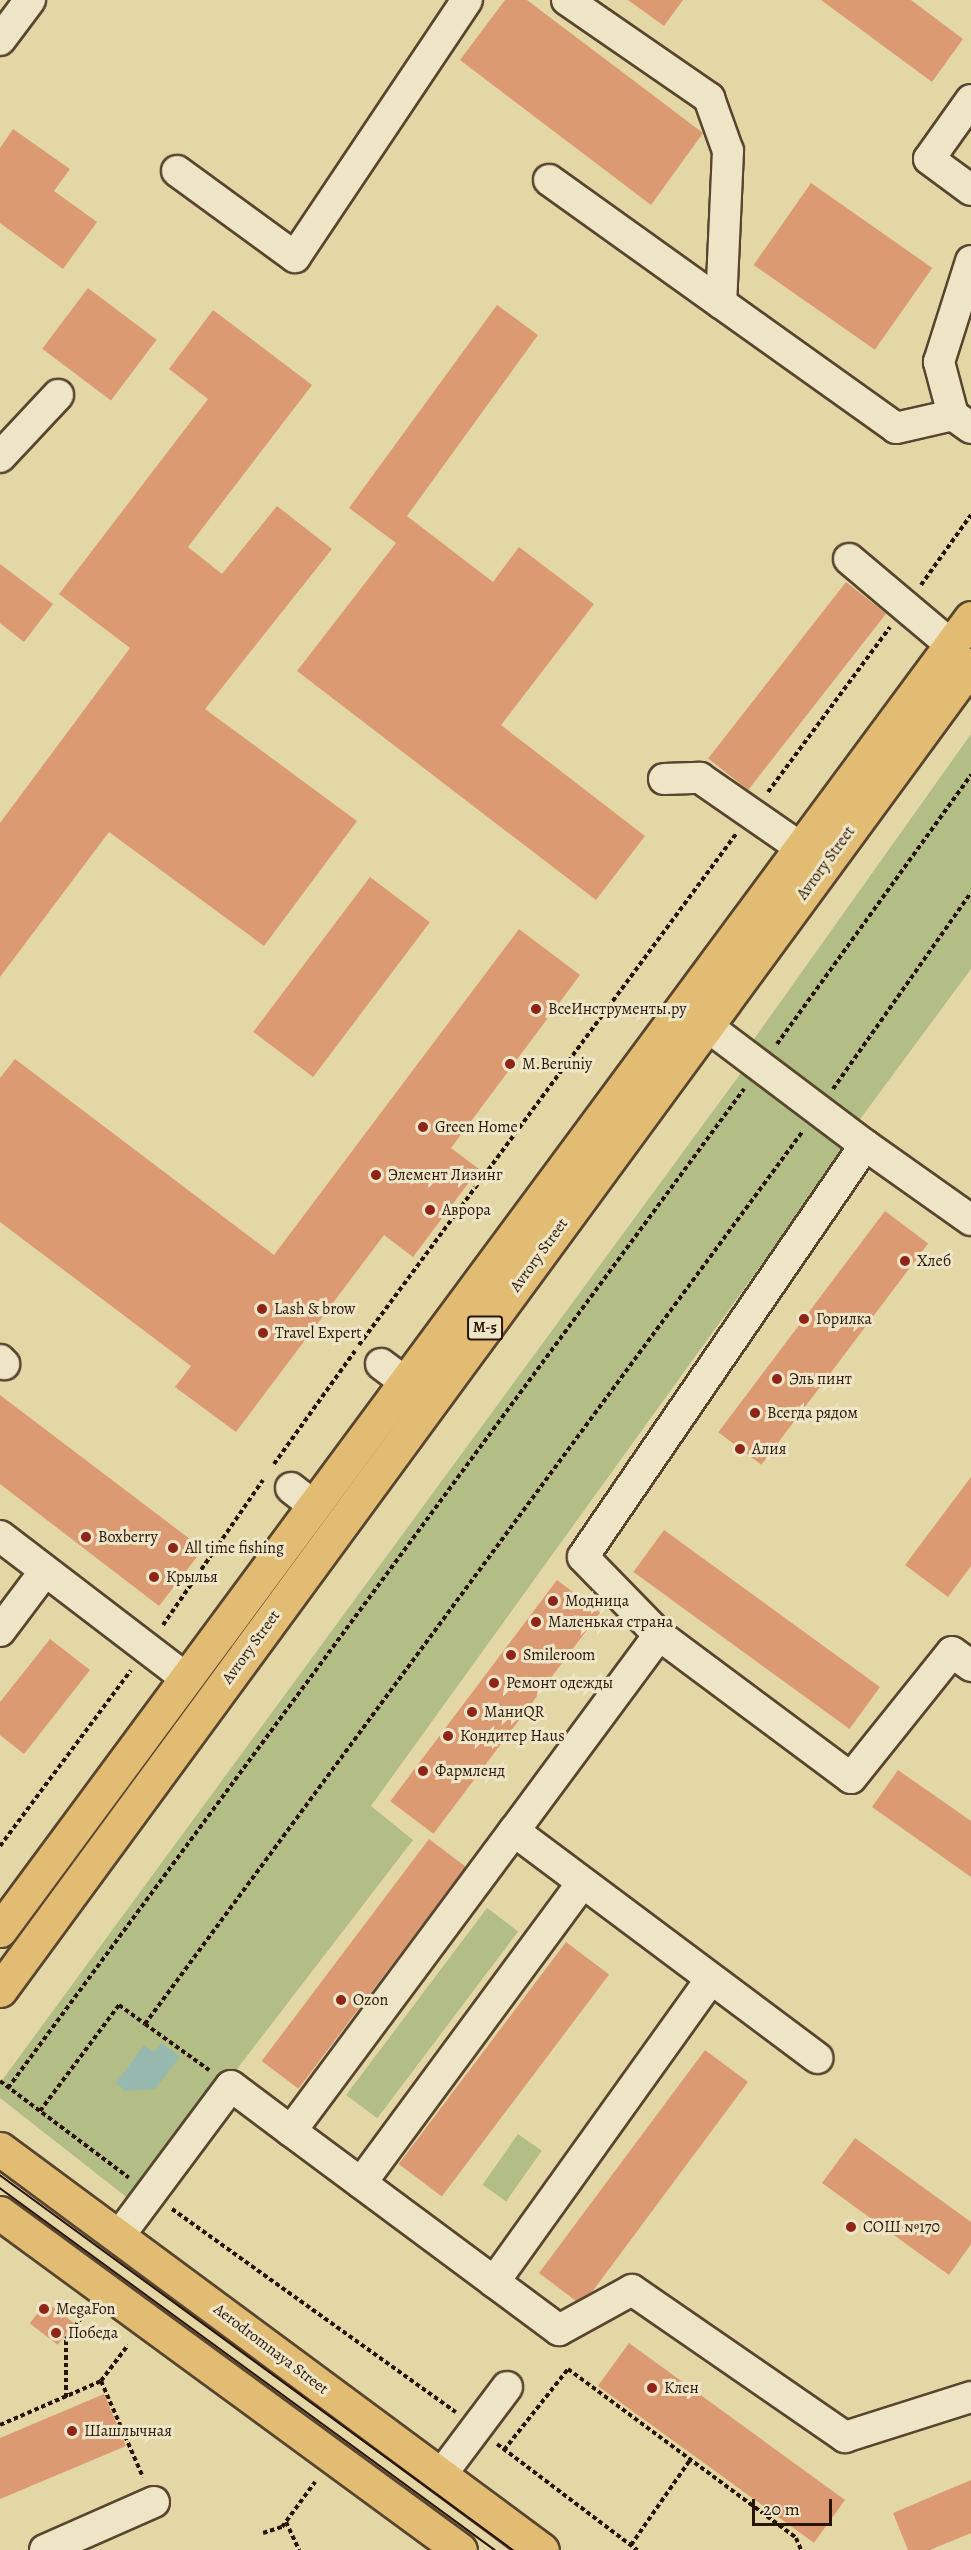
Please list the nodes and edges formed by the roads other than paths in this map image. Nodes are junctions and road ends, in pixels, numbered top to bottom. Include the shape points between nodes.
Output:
1 (30, 0) edge
2 (467, 0) edge
3 (567, 0) edge
4 (0, 40) edge
5 (971, 100) edge
6 (177, 171) dead end
7 (549, 180) dead end
8 (971, 190) edge
9 (971, 261) edge
10 (721, 303) junction
11 (58, 394) dead end
12 (962, 422) edge
13 (0, 457) edge
14 (849, 559) dead end
15 (971, 618) edge
16 (961, 655) edge
17 (664, 779) dead end
18 (801, 848) junction
19 (707, 1026) junction
20 (866, 1145) junction
21 (971, 1220) edge
22 (0, 1536) edge
23 (45, 1571) junction
24 (0, 1631) edge
25 (659, 1635) junction
26 (971, 1666) edge
27 (186, 1678) junction
28 (514, 1831) junction
29 (582, 1883) junction
30 (0, 1930) edge
31 (710, 1980) junction
32 (0, 1990) edge
33 (817, 2058) dead end
34 (291, 2131) junction
35 (0, 2149) edge
36 (361, 2183) junction
37 (0, 2213) edge
38 (119, 2236) junction
39 (494, 2282) junction
40 (507, 2386) dead end
41 (971, 2397) edge
42 (441, 2475) junction
43 (154, 2502) road end
44 (45, 2550) edge
45 (460, 2550) edge
46 (542, 2550) edge

1 - 4 lane
2 - 6 lane via 295,257
3 - 10 lane via 709,98 728,152
5 - 8 lane via 929,159
7 - 10 lane
9 - 12 lane via 939,362
10 - 12 lane via 896,428
11 - 13 lane
14 - 16 lane
15 - 16 main road, Avrory Street / М-5
16 - 18 main road, Avrory Street / М-5
16 - 19 main road, Avrory Street / М-5
17 - 18 lane via 700,778
18 - 27 main road, Avrory Street / М-5 via 393,1373 302,1497
19 - 20 lane
19 - 32 main road, Avrory Street / М-5
20 - 21 lane
20 - 25 lane via 583,1557
22 - 23 lane
23 - 24 lane
23 - 27 lane
25 - 26 lane via 850,1778 952,1652
25 - 28 lane
27 - 30 main road, Avrory Street / М-5
28 - 29 lane
28 - 34 lane
29 - 31 lane
29 - 36 lane
31 - 33 lane
31 - 39 lane
34 - 36 lane
34 - 38 lane via 231,2086
35 - 38 main road, Aerodromnaya Street
36 - 39 lane
37 - 45 main road
38 - 42 main road, Aerodromnaya Street
39 - 41 lane via 559,2330 632,2290 845,2437
40 - 42 lane
42 - 46 main road, Aerodromnaya Street
43 - 44 lane

